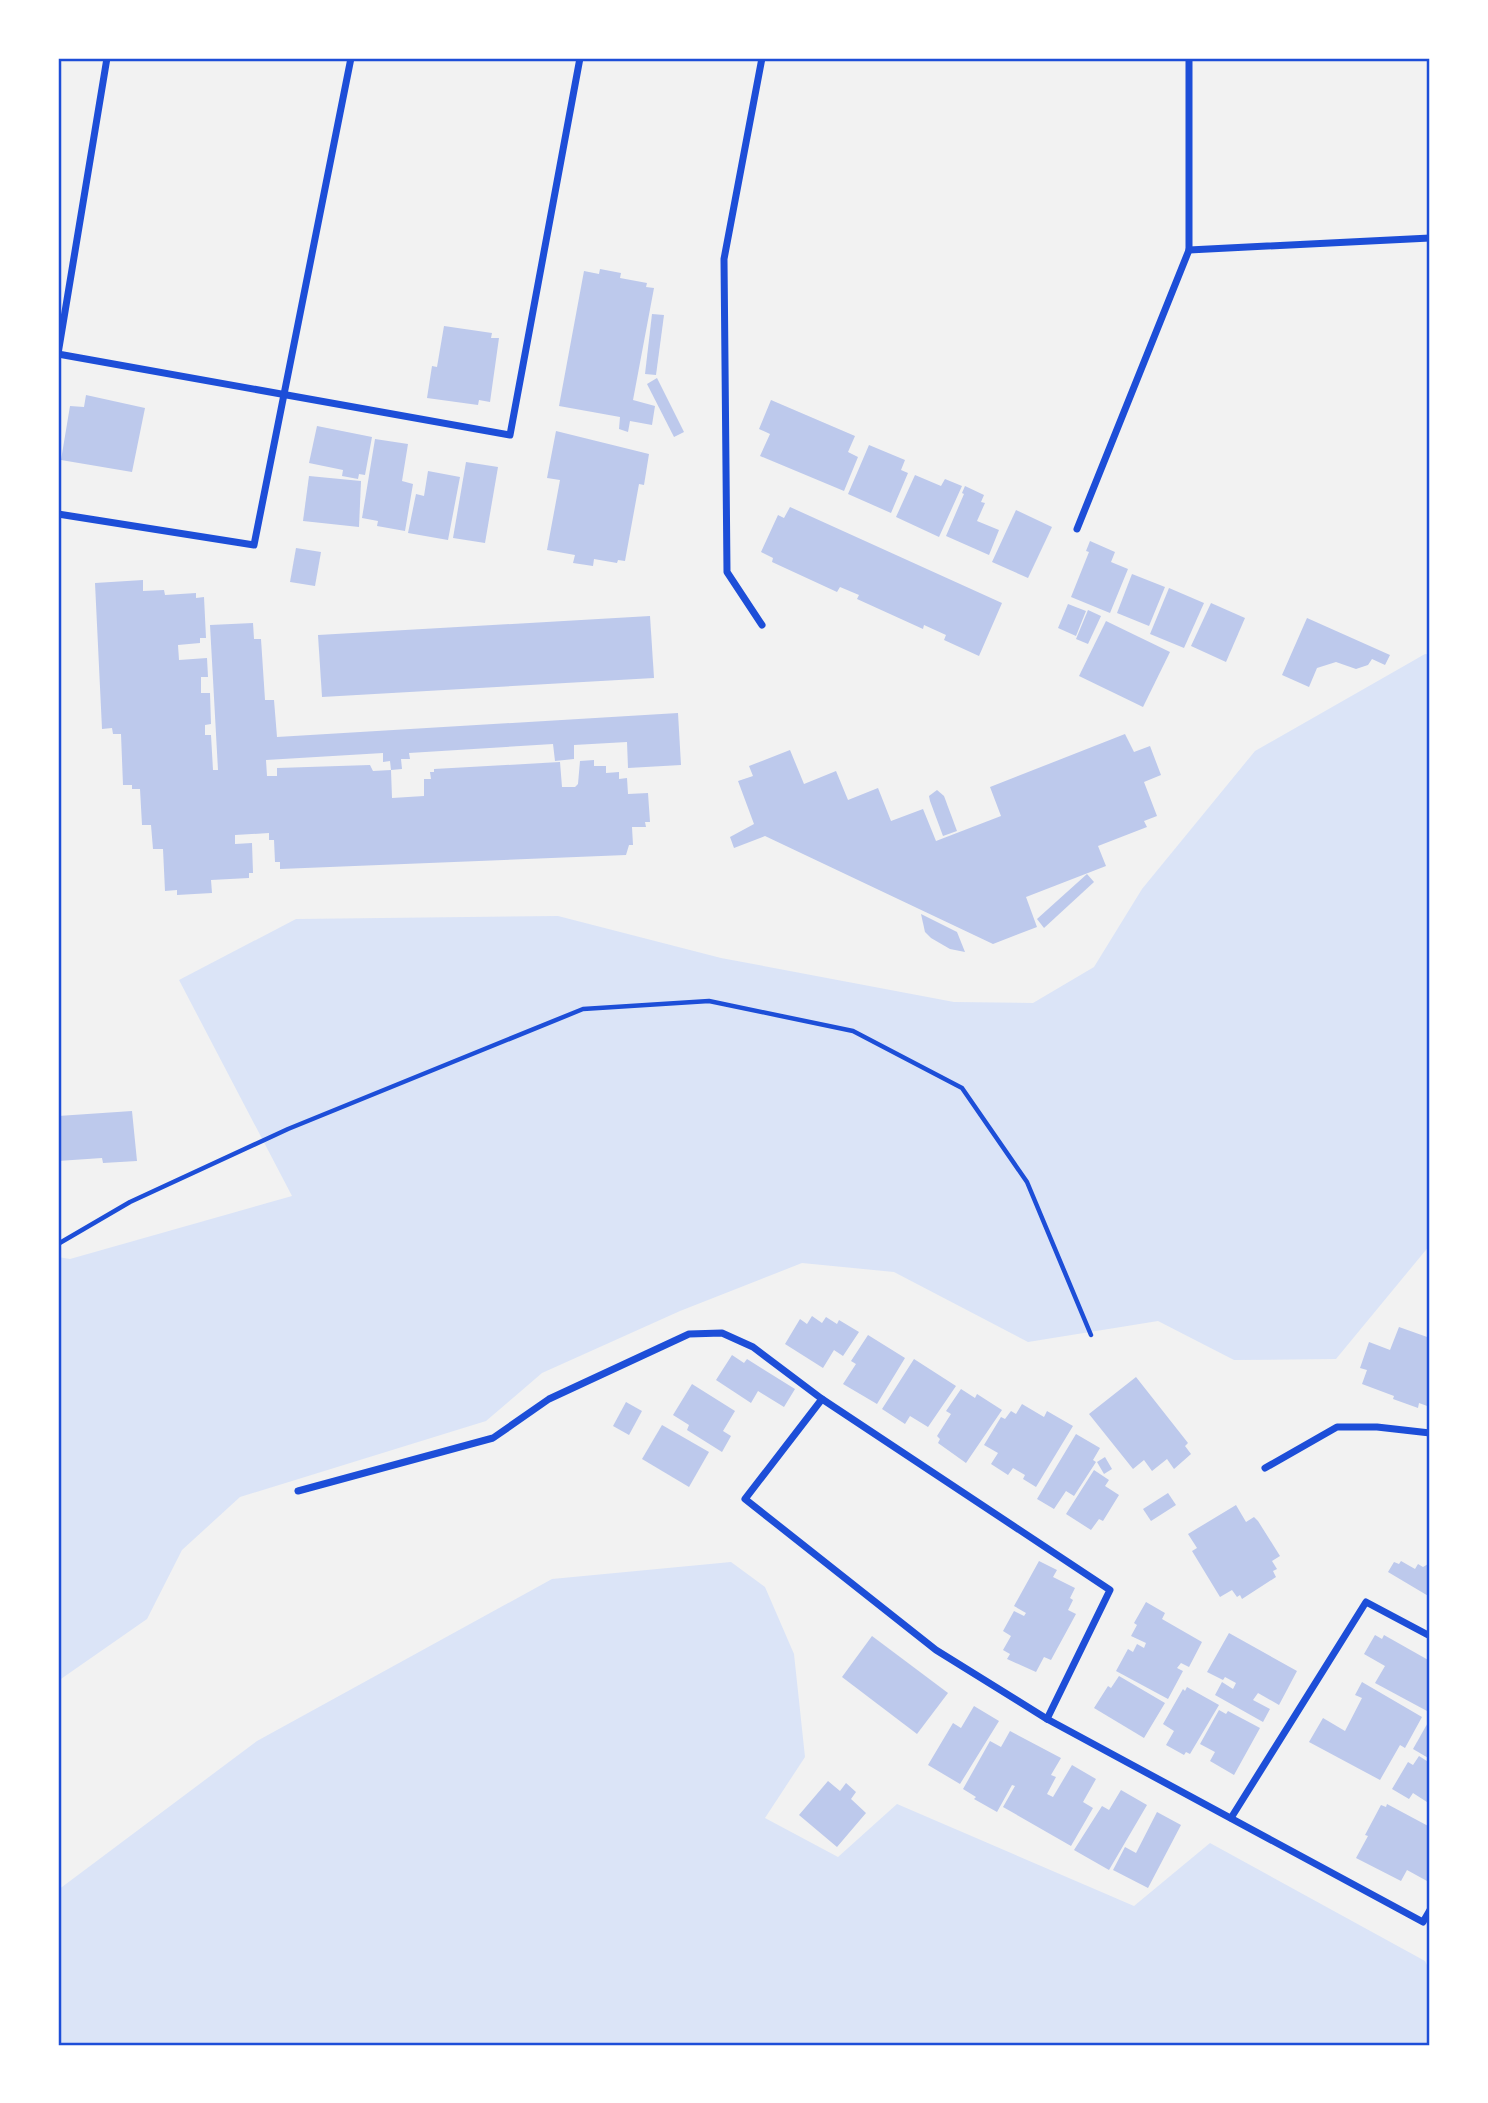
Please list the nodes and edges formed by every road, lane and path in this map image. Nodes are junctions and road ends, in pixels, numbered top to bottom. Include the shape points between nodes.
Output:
1 (107, 58) edge
2 (351, 58) edge
3 (580, 58) edge
4 (762, 58) edge
5 (1189, 58) edge
6 (1430, 238) edge
7 (1189, 250) junction
8 (58, 354) edge
9 (285, 394) junction
10 (58, 514) edge
11 (1077, 529) dead end
12 (762, 625) dead end
13 (58, 1244) edge
14 (1091, 1335) dead end
15 (822, 1399) junction
16 (1430, 1433) edge
17 (1265, 1468) dead end
18 (298, 1491) dead end
19 (1430, 1636) edge
20 (1047, 1719) junction
21 (1231, 1818) junction
22 (1430, 1910) edge
23 (1423, 1922) junction
24 (1430, 1927) edge

1 - 8 street
2 - 9 street
3 - 9 street via 510,435
4 - 12 street via 724,259 727,572
5 - 7 street
6 - 7 street
7 - 11 street
8 - 9 street
9 - 10 street via 254,545
13 - 14 path via 130,1202 288,1129 583,1009 709,1001 853,1031 962,1088 1027,1182
15 - 18 street via 753,1347 722,1333 689,1334 549,1399 493,1438
15 - 20 street via 1110,1590
15 - 20 street via 745,1499 936,1650
16 - 17 street via 1337,1427
19 - 21 street via 1366,1602
20 - 21 street
21 - 23 street
22 - 23 street
23 - 24 street

